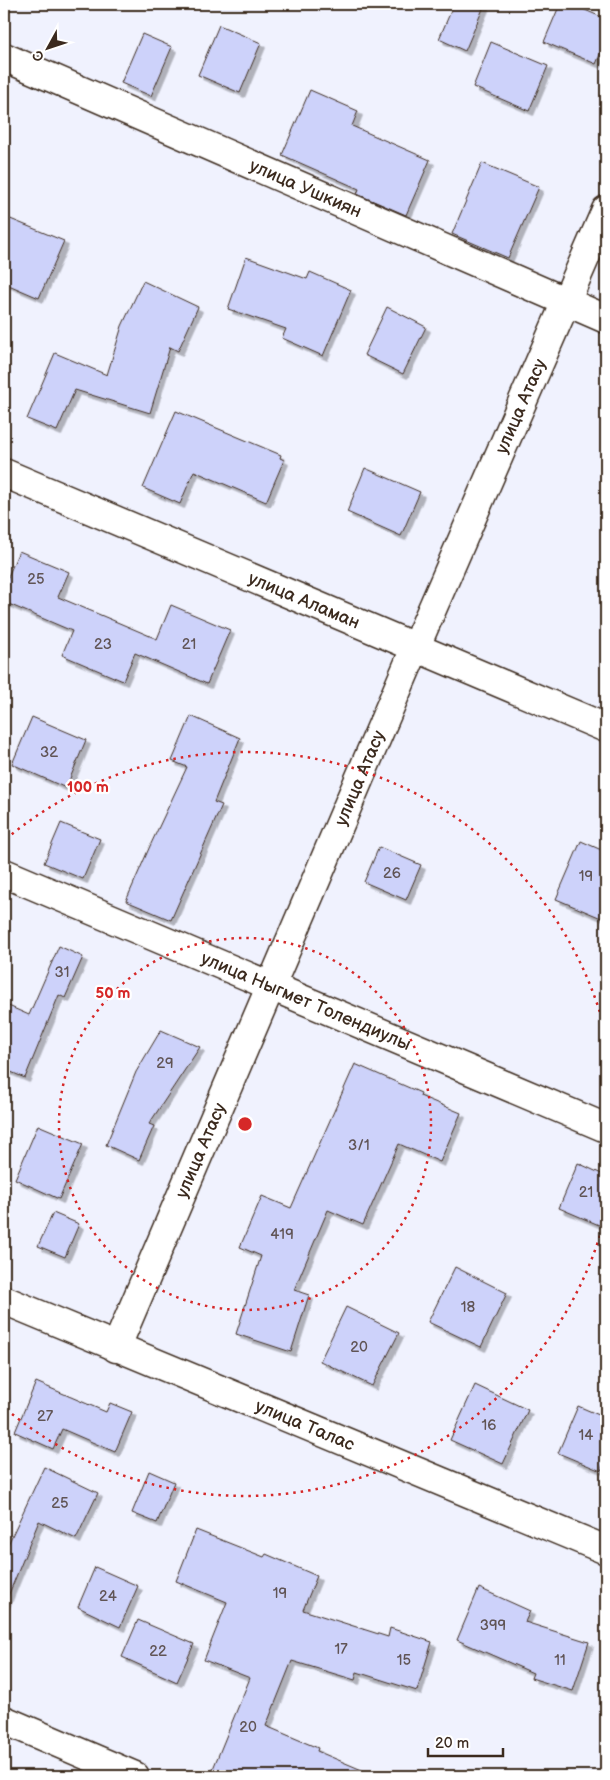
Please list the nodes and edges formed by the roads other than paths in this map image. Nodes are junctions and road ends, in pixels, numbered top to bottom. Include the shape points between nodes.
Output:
1 (4, 57) edge
2 (606, 210) edge
3 (566, 303) junction
4 (606, 320) edge
5 (4, 473) edge
6 (416, 646) junction
7 (606, 728) edge
8 (4, 873) edge
9 (272, 986) junction
10 (606, 1128) edge
11 (4, 1300) edge
12 (116, 1348) junction
13 (606, 1550) edge
14 (4, 1720) edge
15 (135, 1776) edge

1 - 3 street, улица Ушкиян
2 - 3 street, улица Атасу
3 - 4 street, улица Ушкиян
3 - 6 street, улица Атасу
5 - 6 street, улица Аламан
6 - 7 street, улица Аламан
6 - 9 street, улица Атасу
8 - 9 street, улица Ныгмет Толендиулы
9 - 10 street, улица Ныгмет Толендиулы
9 - 12 street, улица Атасу
11 - 12 street, улица Талас
12 - 13 street, улица Талас
14 - 15 street

